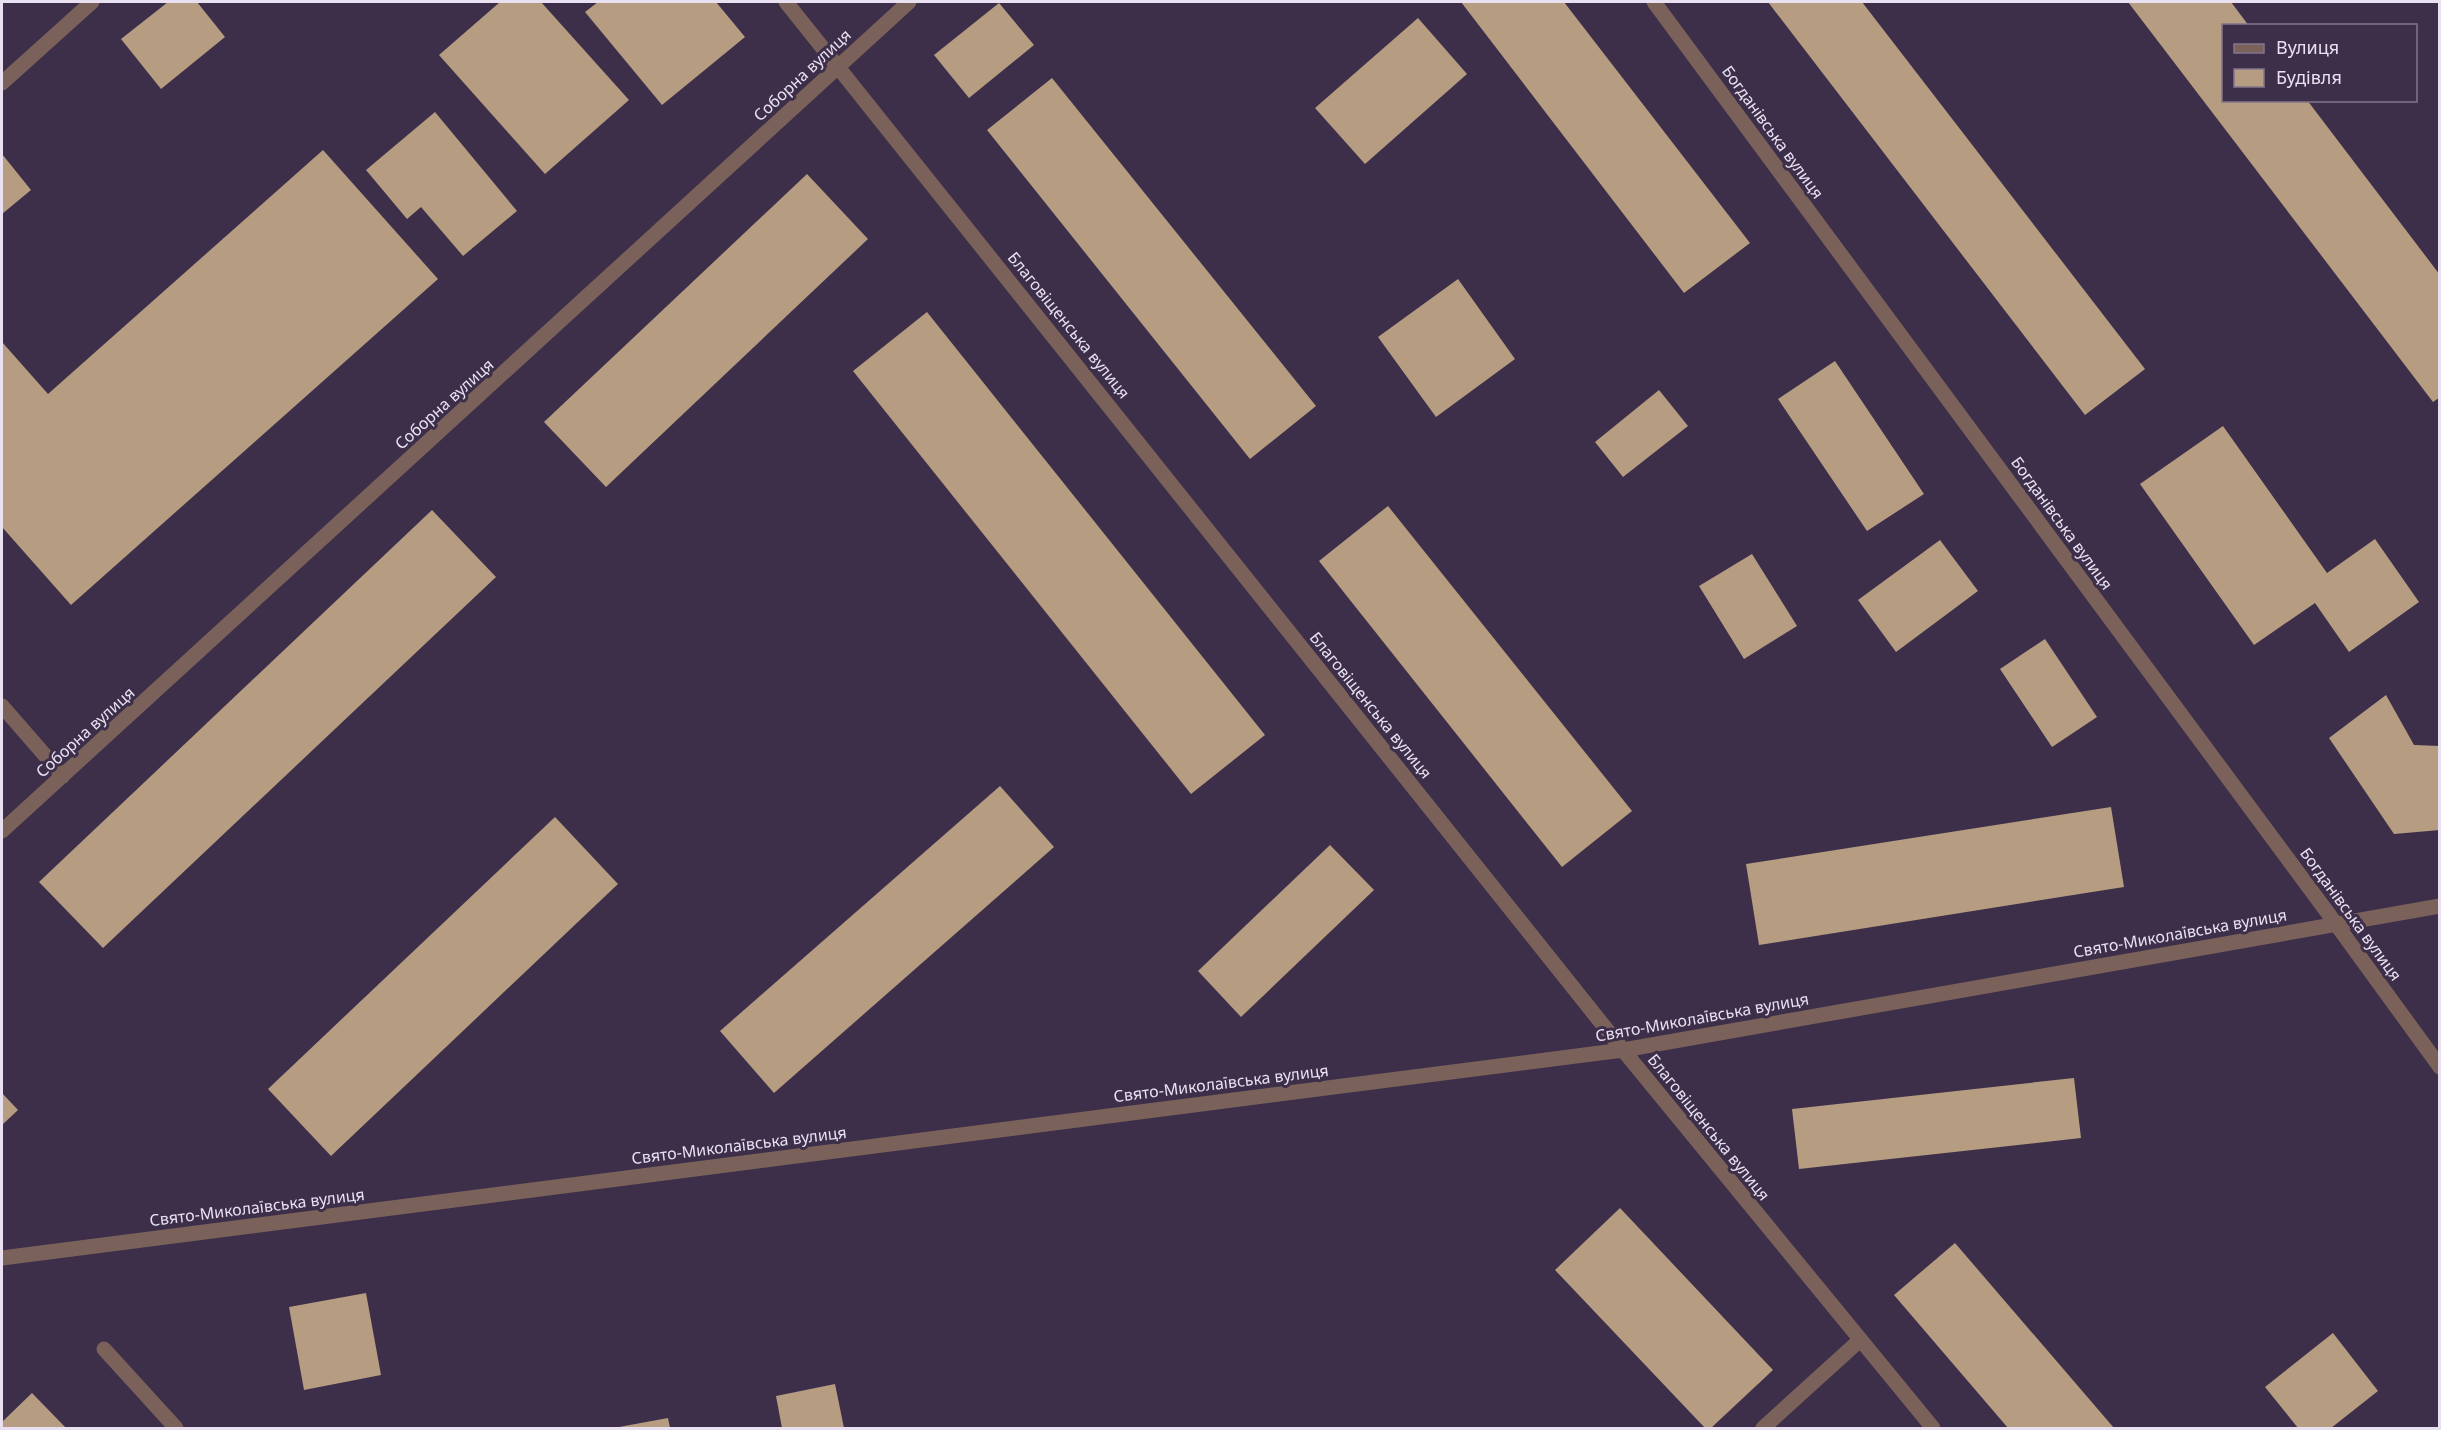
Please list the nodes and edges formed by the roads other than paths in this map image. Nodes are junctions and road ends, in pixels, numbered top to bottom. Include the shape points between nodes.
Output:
1 (92, 2) edge
2 (786, 2) edge
3 (909, 2) edge
4 (1654, 2) edge
5 (839, 66) junction
6 (2, 83) edge
7 (2, 706) edge
8 (63, 776) junction
9 (2, 831) edge
10 (2439, 906) edge
11 (2336, 924) junction
12 (1623, 1050) junction
13 (2439, 1067) edge
14 (2, 1258) edge
15 (1860, 1340) junction
16 (104, 1349) dead end
17 (176, 1428) edge
18 (1762, 1428) edge
19 (1933, 1428) edge

1 - 6 street
2 - 5 street, Благовіщенська вулиця
3 - 5 street, Соборна вулиця
4 - 11 street, Богданівська вулиця
5 - 8 street, Соборна вулиця
5 - 12 street, Благовіщенська вулиця
7 - 8 street
8 - 9 street, Соборна вулиця
10 - 11 street, Свято-Миколаївська вулиця
11 - 12 street, Свято-Миколаївська вулиця
11 - 13 street, Богданівська вулиця
12 - 14 street, Свято-Миколаївська вулиця
12 - 15 street, Благовіщенська вулиця
15 - 18 street
15 - 19 street, Благовіщенська вулиця
16 - 17 street

